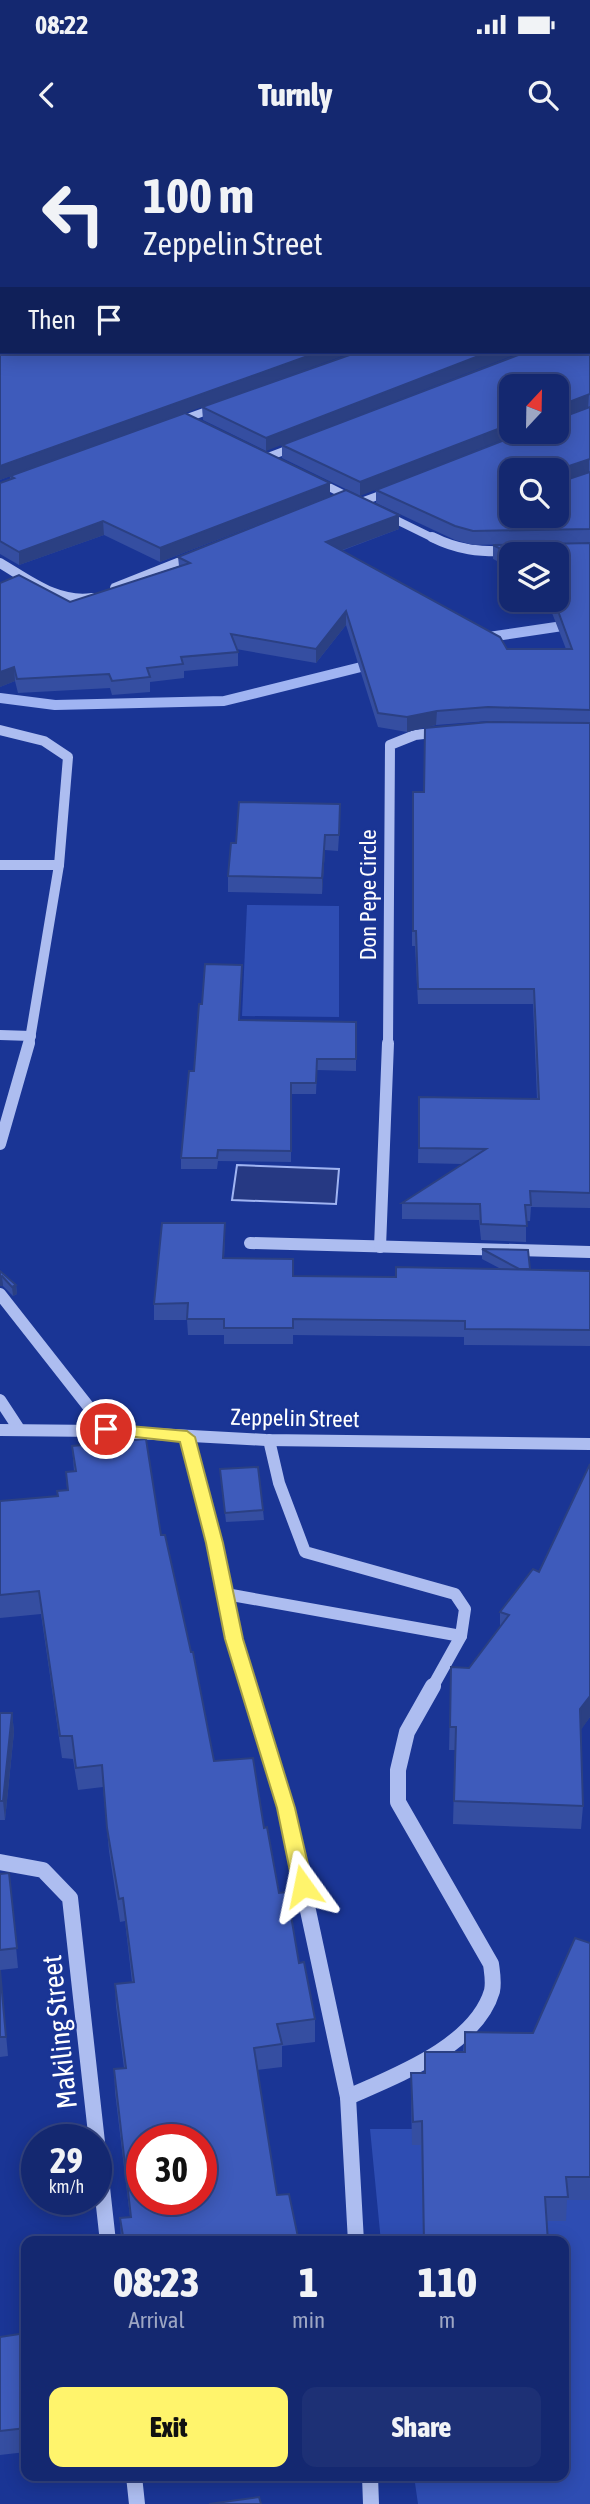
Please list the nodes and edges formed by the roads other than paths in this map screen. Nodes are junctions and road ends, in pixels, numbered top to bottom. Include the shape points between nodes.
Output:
1 (222, 406) edge
2 (185, 419) junction
3 (172, 424) edge
4 (197, 425) edge
5 (307, 442) edge
6 (256, 452) edge
7 (268, 457) junction
8 (279, 463) edge
9 (302, 474) edge
10 (400, 487) edge
11 (348, 496) junction
12 (335, 501) edge
13 (361, 502) junction
14 (499, 551) edge
15 (205, 553) edge
16 (0, 563) edge
17 (0, 730) edge
18 (451, 731) edge
19 (0, 865) edge
20 (59, 865) junction
21 (0, 1035) edge
22 (31, 1035) junction
23 (0, 1144) edge
24 (250, 1243) dead end
25 (380, 1247) junction
26 (590, 1252) edge
27 (0, 1294) edge
28 (6, 1312) edge
29 (0, 1400) edge
30 (19, 1429) junction
31 (106, 1429) junction
32 (0, 1430) edge
33 (187, 1437) junction
34 (269, 1440) junction
35 (590, 1444) edge
36 (226, 1594) junction
37 (461, 1636) junction
38 (0, 1863) edge
39 (348, 2097) junction
40 (107, 2236) edge
41 (356, 2236) edge
42 (135, 2481) edge
43 (370, 2481) edge
44 (137, 2504) edge
45 (372, 2504) edge

1 - 2 street
2 - 3 street
2 - 4 street
5 - 7 street
6 - 7 street
7 - 8 street
9 - 11 street
10 - 13 street
11 - 12 street
11 - 13 street
13 - 14 street via 452,547
15 - 16 street via 76,600 61,597
17 - 20 street via 44,741 68,757
18 - 25 street, Don Pepe Circle via 415,734 390,745 390,1002
19 - 20 street
20 - 22 street
21 - 22 street
22 - 23 street
24 - 25 street
25 - 26 street
27 - 28 street
28 - 31 street
29 - 30 street
30 - 31 street, Zeppelin Street
30 - 32 street, Zeppelin Street
31 - 33 street, Zeppelin Street
33 - 34 street, Zeppelin Street
33 - 36 street
34 - 35 street, Zeppelin Street
34 - 37 street via 279,1483 305,1552 455,1594 465,1609
36 - 37 street
36 - 39 street via 234,1639 286,1808
37 - 39 street via 407,1732 398,1770 398,1802 491,1964 492,1990 478,2017 455,2039 422,2062
38 - 40 street, Makiling Street via 43,1870 70,1898
39 - 41 street
42 - 44 street
43 - 45 street

